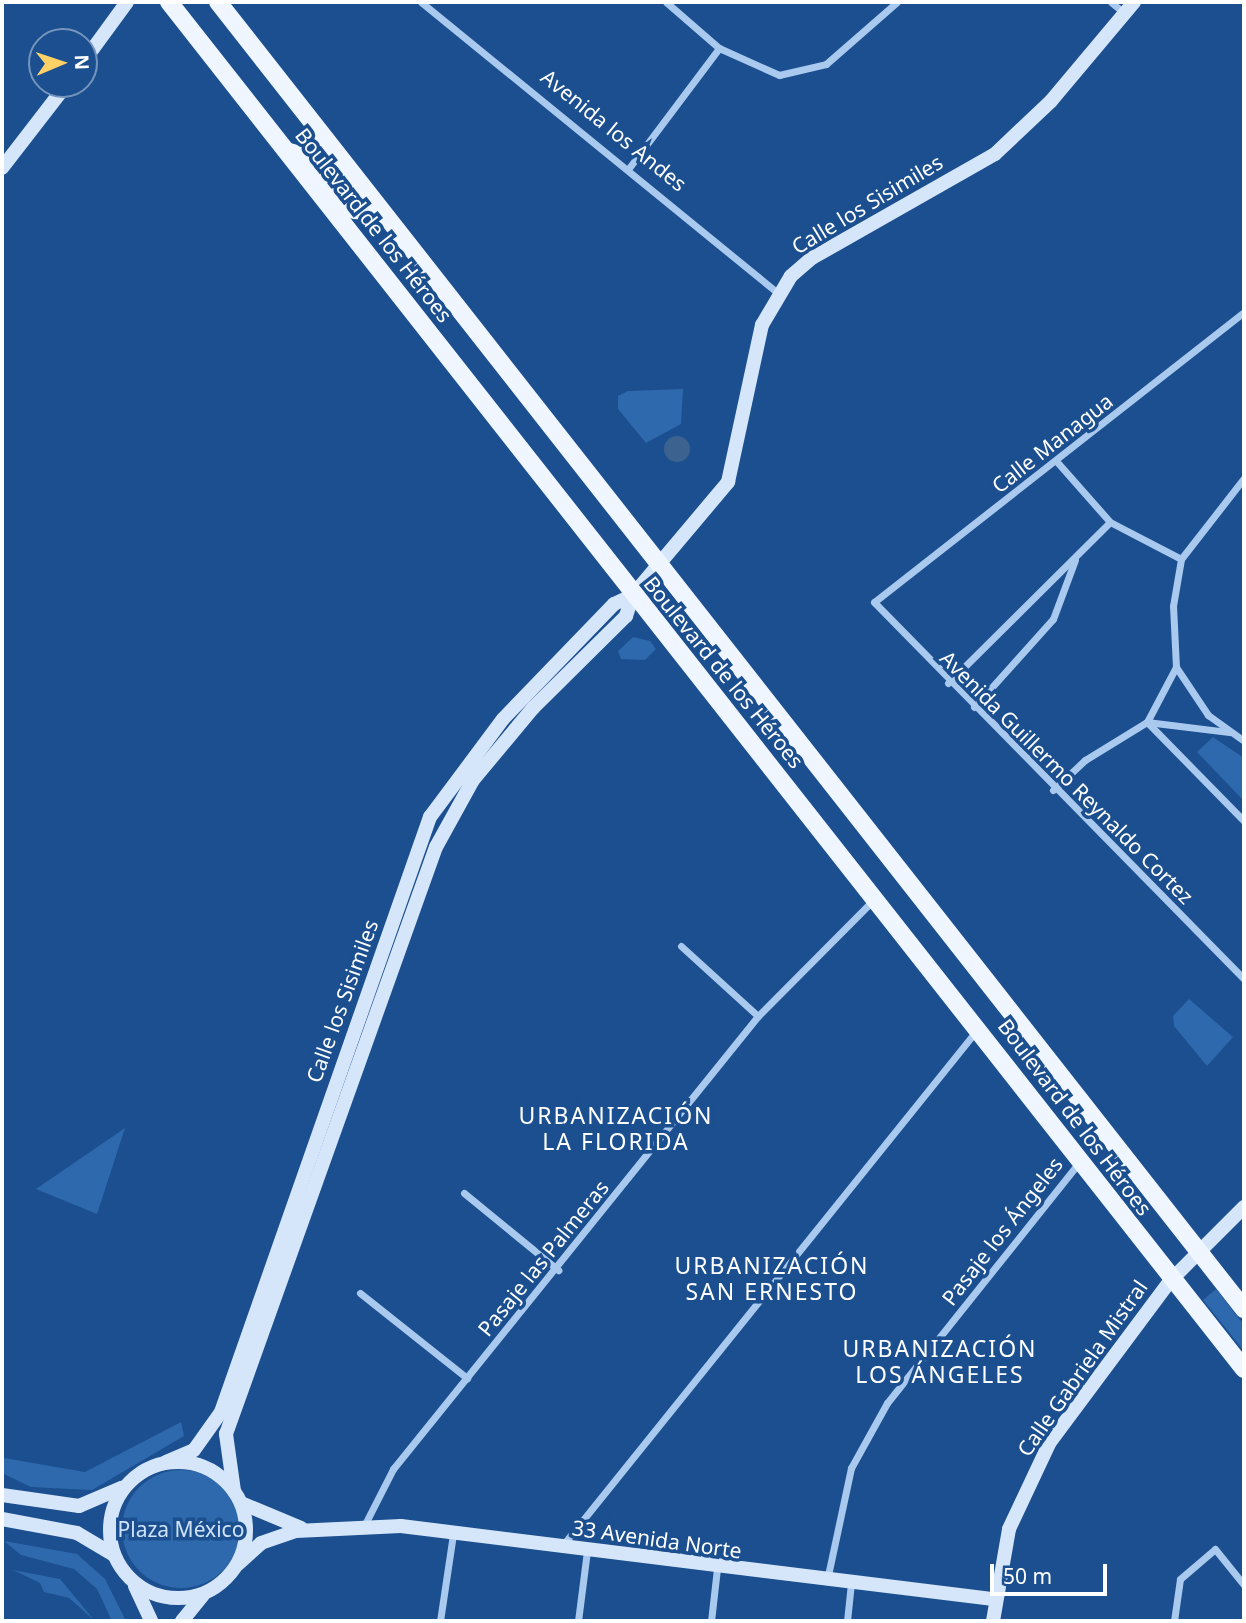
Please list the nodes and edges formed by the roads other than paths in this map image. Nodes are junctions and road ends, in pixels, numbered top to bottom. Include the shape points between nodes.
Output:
1 (127, 2) edge
2 (169, 2) edge
3 (218, 2) edge
4 (421, 2) edge
5 (666, 2) edge
6 (897, 2) edge
7 (1111, 2) edge
8 (1129, 8) edge
9 (98, 42) edge
10 (719, 48) junction
11 (56, 98) edge
12 (289, 152) junction
13 (2, 168) edge
14 (629, 168) junction
15 (382, 212) junction
16 (778, 293) junction
17 (1244, 312) edge
18 (1058, 463) junction
19 (1244, 478) edge
20 (1111, 522) junction
21 (1075, 559) junction
22 (1181, 559) junction
23 (660, 560) junction
24 (633, 595) junction
25 (876, 595) joint
26 (1176, 667) junction
27 (948, 683) junction
28 (974, 708) junction
29 (1147, 722) junction
30 (1231, 732) junction
31 (1244, 741) edge
32 (1053, 790) junction
33 (1244, 821) edge
34 (875, 899) junction
35 (681, 946) dead end
36 (1244, 979) edge
37 (758, 1016) junction
38 (979, 1028) junction
39 (1080, 1160) junction
40 (464, 1194) dead end
41 (1244, 1207) edge
42 (1195, 1252) junction
43 (558, 1270) junction
44 (1170, 1281) junction
45 (360, 1293) dead end
46 (1244, 1309) edge
47 (1244, 1369) edge
48 (467, 1377) junction
49 (166, 1462) junction
50 (131, 1481) junction
51 (2, 1495) edge
52 (238, 1497) junction
53 (2, 1519) edge
54 (365, 1524) junction
55 (316, 1530) junction
56 (453, 1534) junction
57 (561, 1547) junction
58 (587, 1551) junction
59 (115, 1556) junction
60 (238, 1564) junction
61 (717, 1568) junction
62 (132, 1582) junction
63 (827, 1582) junction
64 (851, 1585) junction
65 (1244, 1585) edge
66 (204, 1594) junction
67 (992, 1599) junction
68 (152, 1621) edge
69 (182, 1621) edge
70 (440, 1621) edge
71 (578, 1621) edge
72 (711, 1621) edge
73 (847, 1621) edge
74 (993, 1621) edge
75 (1174, 1621) edge

1 - 9 main road
2 - 12 main road, Boulevard de los Héroes
3 - 15 main road, Boulevard de los Héroes
4 - 14 street, Avenida los Andes
5 - 10 street
6 - 10 street via 837,56 809,71 763,72
7 - 8 street
8 - 16 main road, Calle los Sisimiles via 1051,101 995,153 812,257
10 - 14 street
11 - 13 main road
12 - 15 main road via 311,158 354,209
12 - 24 main road, Boulevard de los Héroes
14 - 16 street, Avenida los Andes
15 - 23 main road, Boulevard de los Héroes
16 - 23 main road, Calle los Sisimiles via 762,325 733,469
17 - 18 street, Calle Managua
18 - 20 street
18 - 25 street, Calle Managua
19 - 22 street
20 - 21 street
20 - 22 street
21 - 27 street
21 - 28 street via 1053,619
22 - 26 street via 1172,606
23 - 24 main road, Calle los Sisimiles
23 - 42 main road, Boulevard de los Héroes
24 - 34 main road, Boulevard de los Héroes
24 - 49 main road, Calle los Sisimiles via 614,604 503,719 430,817 221,1412 200,1444
24 - 52 main road, Calle los Sisimiles via 625,616 496,751 436,847 226,1434
25 - 27 street, Avenida Guillermo Reynaldo Cortez via 877,610
26 - 29 street
26 - 30 street via 1202,708
27 - 28 street, Avenida Guillermo Reynaldo Cortez
28 - 32 street, Avenida Guillermo Reynaldo Cortez
29 - 30 street
29 - 32 street via 1085,760
29 - 33 street
30 - 31 street
32 - 36 street, Avenida Guillermo Reynaldo Cortez
34 - 37 street, Pasaje las Palmeras
34 - 38 main road, Boulevard de los Héroes
35 - 37 street
37 - 43 street, Pasaje las Palmeras
38 - 39 main road, Boulevard de los Héroes
38 - 57 street
39 - 44 main road, Boulevard de los Héroes
39 - 63 street, Pasaje los Ángeles via 887,1403 851,1468
40 - 43 street
41 - 42 main road, Calle Gabriela Mistral
42 - 44 main road, Calle Gabriela Mistral
42 - 46 main road, Boulevard de los Héroes
43 - 48 street, Pasaje las Palmeras
44 - 47 main road, Boulevard de los Héroes
44 - 67 main road, Calle Gabriela Mistral via 1036,1467 1009,1529
45 - 48 street
48 - 54 street, Pasaje las Palmeras via 383,1484
49 - 50 main road
49 - 52 main road via 204,1467
50 - 51 main road via 95,1504
50 - 59 main road via 111,1516
52 - 55 main road, 33 Avenida Norte via 287,1526
52 - 60 main road via 246,1531
53 - 59 main road via 77,1533
54 - 55 main road, 33 Avenida Norte
54 - 56 main road, 33 Avenida Norte
55 - 60 main road, 33 Avenida Norte via 261,1543
56 - 57 main road, 33 Avenida Norte
56 - 70 street
57 - 58 main road, 33 Avenida Norte
58 - 61 main road, 33 Avenida Norte
58 - 71 street
59 - 62 main road
60 - 66 main road
61 - 63 main road, 33 Avenida Norte
61 - 72 street
62 - 66 main road via 171,1598
62 - 68 main road
63 - 64 main road, 33 Avenida Norte
64 - 67 main road, 33 Avenida Norte
64 - 73 street
65 - 75 street via 1215,1549 1180,1579
66 - 69 main road
67 - 74 main road, Calle Gabriela Mistral

